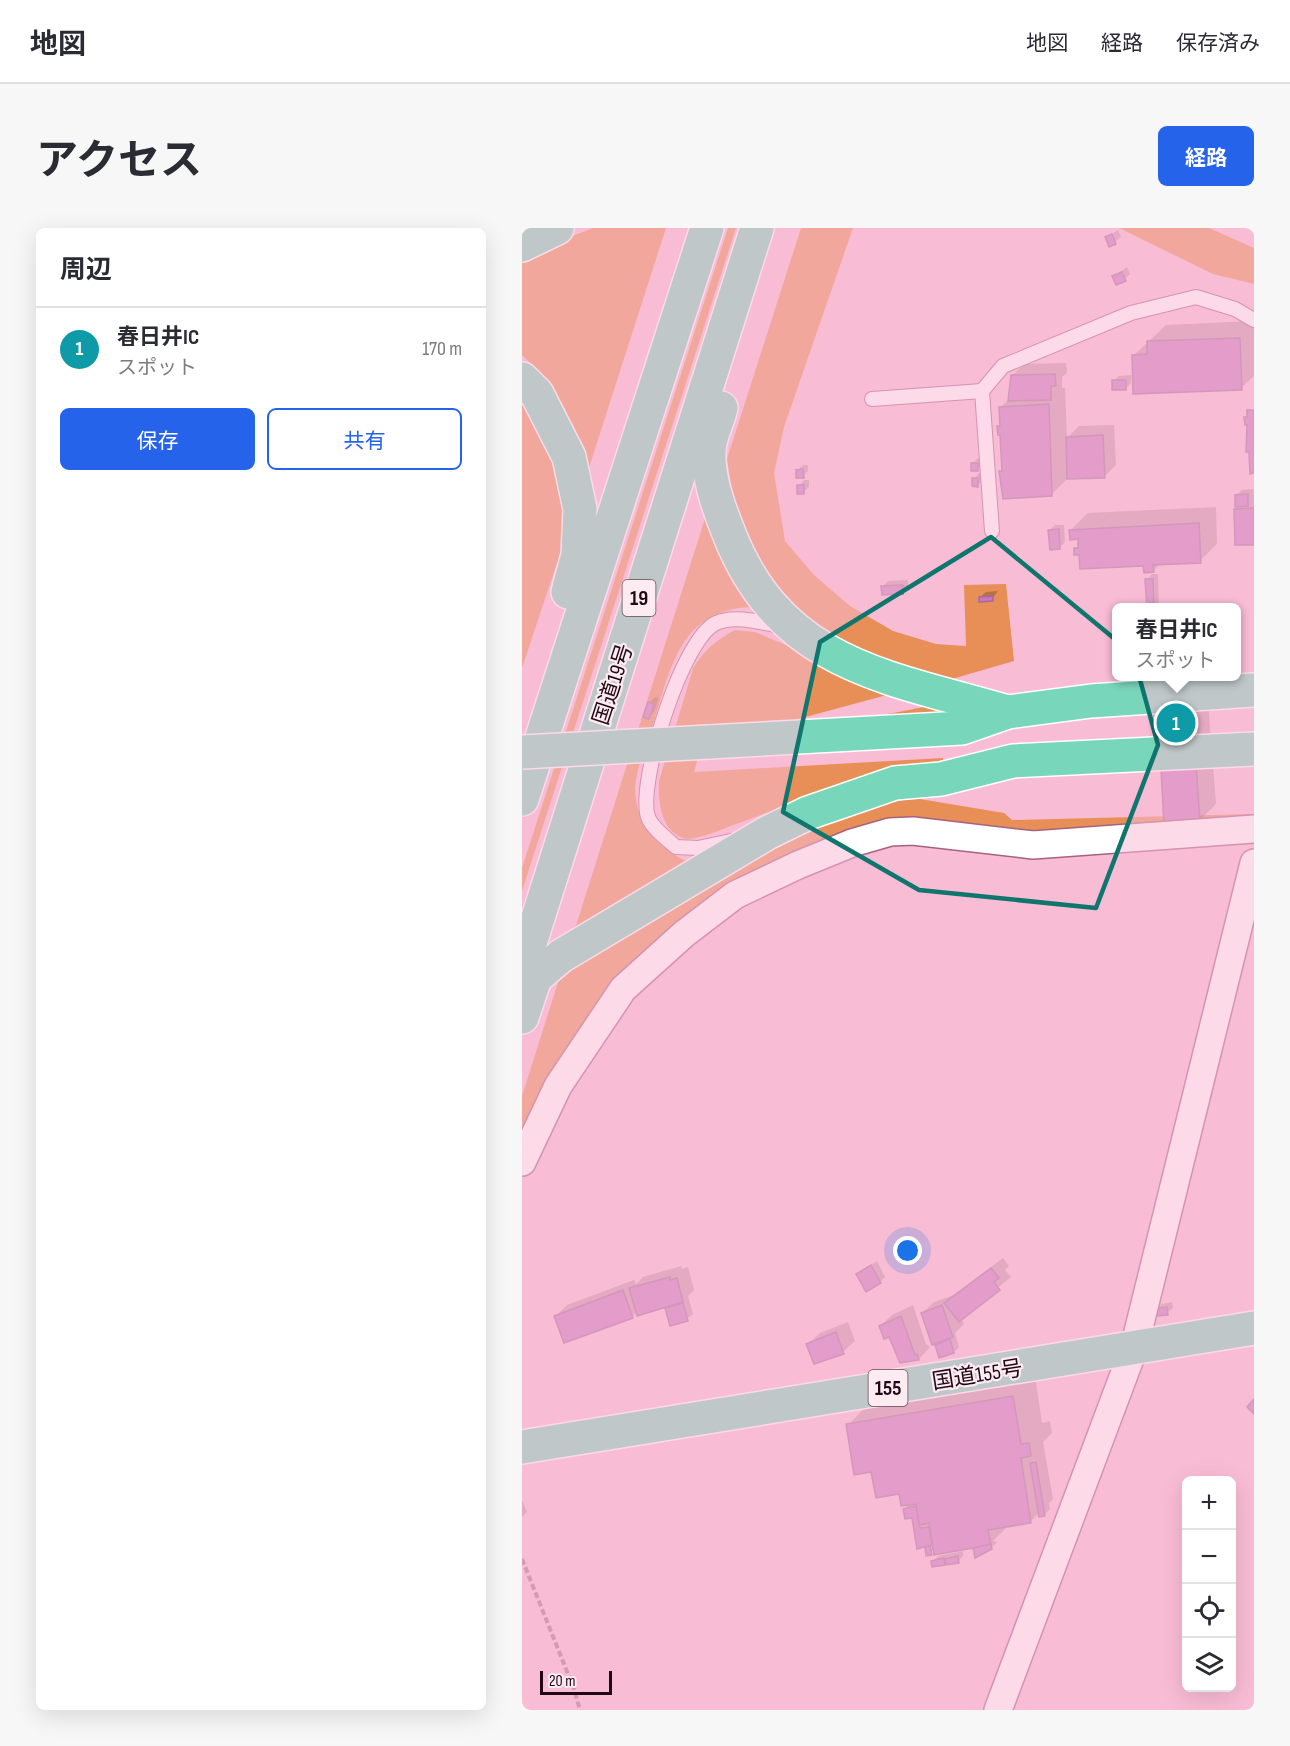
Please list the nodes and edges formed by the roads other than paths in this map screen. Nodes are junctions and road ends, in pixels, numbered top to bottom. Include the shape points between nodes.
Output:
1 (557, 228) edge
2 (707, 228) edge
3 (757, 228) edge
4 (777, 228) edge
5 (522, 245) edge
6 (1254, 320) edge
7 (522, 379) edge
8 (981, 391) junction
9 (872, 399) dead end
10 (992, 531) dead end
11 (793, 628) junction
12 (1254, 690) edge
13 (1008, 712) junction
14 (522, 743) edge
15 (1254, 749) edge
16 (522, 752) edge
17 (706, 752) junction
18 (1013, 761) junction
19 (522, 775) edge
20 (522, 799) edge
21 (1254, 829) edge
22 (767, 833) junction
23 (1254, 863) edge
24 (522, 968) edge
25 (522, 1017) edge
26 (522, 1162) edge
27 (1254, 1328) edge
28 (1134, 1348) junction
29 (522, 1447) edge
30 (998, 1710) edge

1 - 5 highway
2 - 20 highway, 19
3 - 24 highway, 国道19号 / 19
4 - 11 highway via 710,445 713,483 738,558 756,590
6 - 8 lane via 1235,309 1196,297 1131,313 1003,366
7 - 14 highway via 537,394 569,457 580,509 578,555 544,680
8 - 9 lane
8 - 10 lane
11 - 13 highway via 841,660
11 - 22 lane via 739,619 715,623 698,641 684,664 662,724 645,801 649,819 676,847 698,848 748,834
12 - 13 highway via 1091,701
13 - 17 highway via 962,728
15 - 18 highway
16 - 17 highway, bridge
17 - 18 highway via 942,747
17 - 19 highway
18 - 22 highway via 941,779 895,783 808,813
21 - 26 street via 1033,845 913,831 890,832 798,864 735,895 623,989 558,1086
22 - 25 highway via 561,956 535,978
23 - 28 street
27 - 28 highway, 国道155号 / 155
28 - 29 highway, 国道155号 / 155
28 - 30 street

